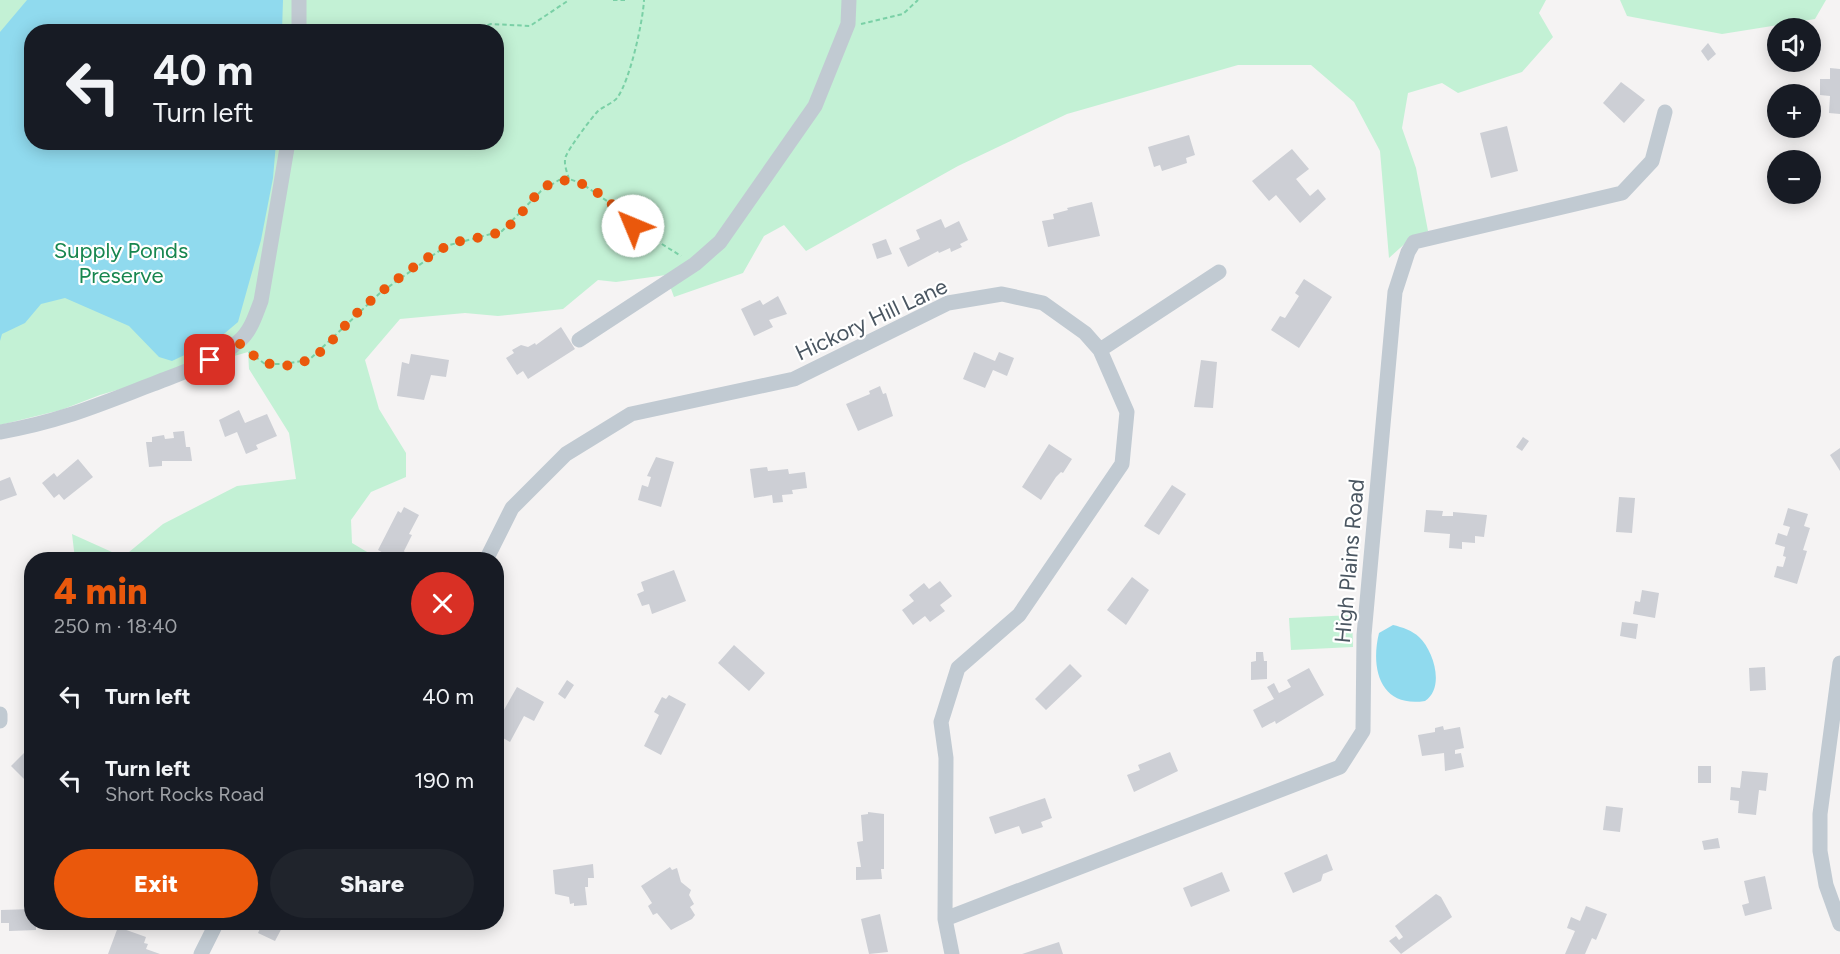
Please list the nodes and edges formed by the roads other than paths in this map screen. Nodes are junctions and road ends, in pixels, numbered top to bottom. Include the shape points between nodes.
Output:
1 (299, 0) edge
2 (849, 0) edge
3 (299, 24) edge
4 (1665, 112) dead end
5 (287, 150) edge
6 (1219, 272) dead end
7 (579, 340) dead end
8 (1100, 350) junction
9 (0, 432) edge
10 (490, 552) edge
11 (1840, 663) edge
12 (0, 714) edge
13 (0, 721) edge
14 (945, 919) junction
15 (1840, 924) edge
16 (213, 930) edge
17 (201, 954) edge
18 (952, 954) edge

1 - 3 street
2 - 7 street via 848,24 814,106 720,242 695,264
4 - 14 street, High Plains Road via 1652,161 1622,193 1414,242 1408,252 1395,292 1364,635 1363,731 1340,767
5 - 9 street via 261,301 253,323 238,342 196,366 84,412
6 - 8 street
8 - 10 street, Hickory Hill Lane via 1070,321 1043,303 1002,294 948,303 794,379 631,414 566,454 512,508
8 - 14 street, Hickory Hill Lane via 1127,412 1122,464 1019,615 958,668 941,722 946,758
11 - 15 street via 1820,814 1820,851 1826,885
12 - 13 street
14 - 18 street, Hickory Hill Lane
16 - 17 street

